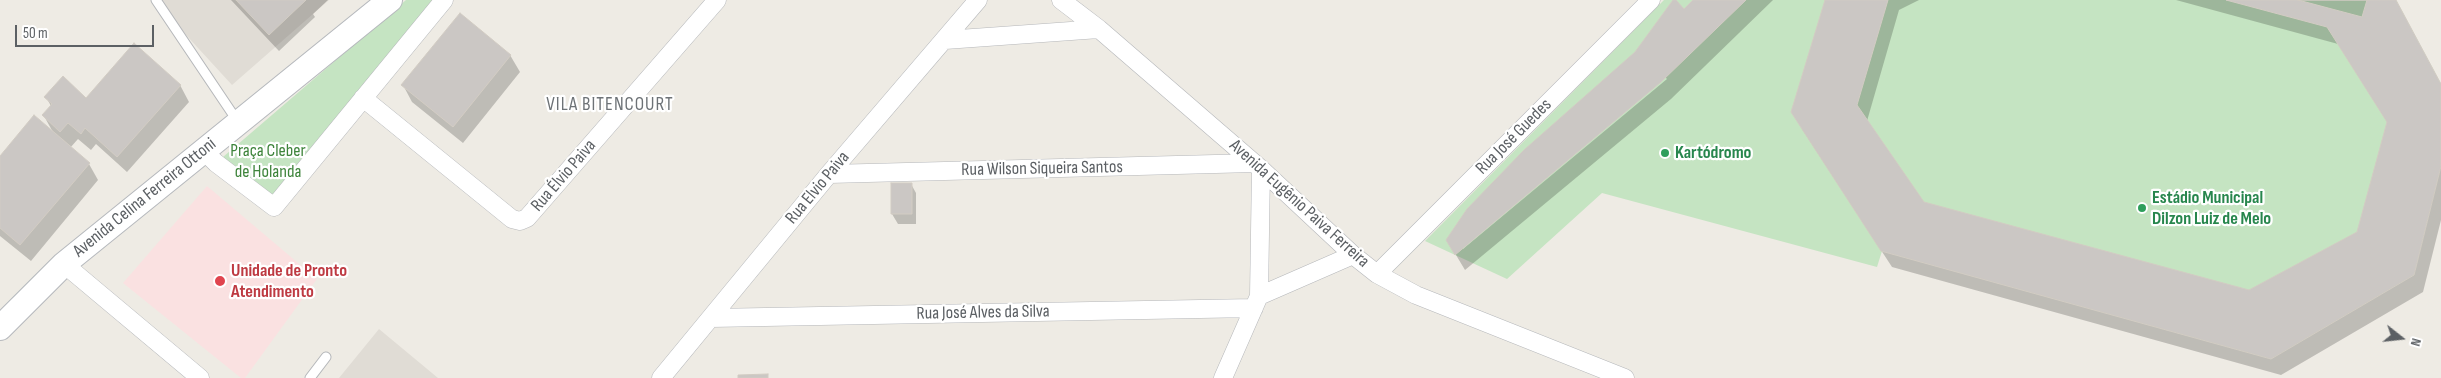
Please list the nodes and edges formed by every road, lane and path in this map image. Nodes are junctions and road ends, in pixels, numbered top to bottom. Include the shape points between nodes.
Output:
1 (156, 0) edge
2 (390, 0) edge
3 (444, 0) edge
4 (717, 0) edge
5 (978, 0) edge
6 (1061, 0) edge
7 (1651, 0) edge
8 (1099, 29) junction
9 (945, 40) junction
10 (363, 98) junction
11 (238, 122) junction
12 (204, 150) junction
13 (1257, 166) junction
14 (829, 174) junction
15 (1353, 255) junction
16 (64, 264) junction
17 (1376, 274) junction
18 (1257, 302) junction
19 (711, 318) junction
20 (0, 328) edge
21 (326, 357) dead end
22 (200, 378) edge
23 (310, 378) edge
24 (661, 378) edge
25 (1223, 378) edge
26 (1625, 378) edge

1 - 11 lane
2 - 11 street, Avenida Celina Ferreira Ottoni
3 - 10 street
4 - 10 street, Rua Élvio Paiva via 527,218 520,221 512,219
5 - 9 street, Rua Elvio Paiva
6 - 8 street, Avenida Eugênio Paiva Ferreira
7 - 17 street, Rua José Guedes
8 - 9 street
8 - 13 street, Avenida Eugênio Paiva Ferreira
9 - 14 street, Rua Elvio Paiva
10 - 12 street via 274,207 216,164
11 - 12 street, Avenida Celina Ferreira Ottoni
12 - 16 street, Avenida Celina Ferreira Ottoni
13 - 14 street, Rua Wilson Siqueira Santos
13 - 15 street, Avenida Eugênio Paiva Ferreira
13 - 18 street
14 - 19 street, Rua Elvio Paiva
15 - 17 street, Avenida Eugênio Paiva Ferreira
15 - 18 street
16 - 20 street, Avenida Celina Ferreira Ottoni
16 - 22 street
17 - 26 street, Avenida Eugênio Paiva Ferreira via 1416,295
18 - 19 street, Rua José Alves da Silva
18 - 25 street
19 - 24 street, Rua Elvio Paiva
21 - 23 lane

